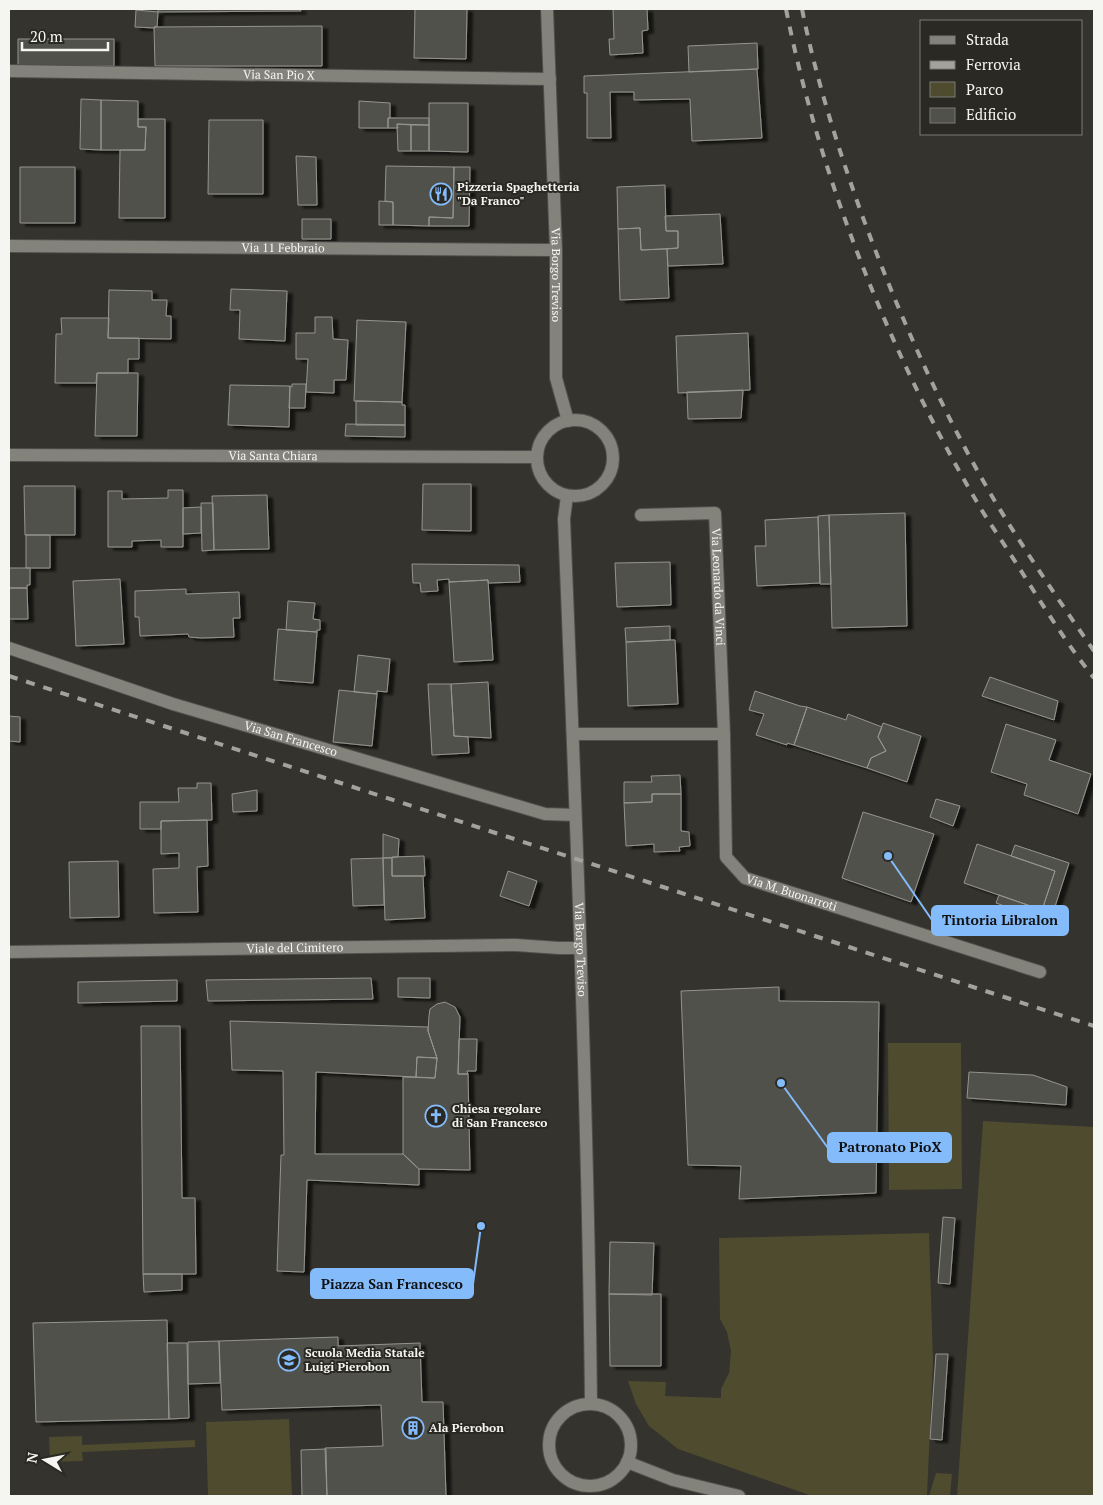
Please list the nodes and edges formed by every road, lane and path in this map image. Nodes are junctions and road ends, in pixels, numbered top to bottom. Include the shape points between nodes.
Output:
1 (547, 9) edge
2 (9, 71) edge
3 (550, 79) junction
4 (9, 246) edge
5 (556, 250) junction
6 (568, 421) junction
7 (9, 455) edge
8 (537, 457) junction
9 (567, 496) junction
10 (641, 515) dead end
11 (9, 648) edge
12 (573, 734) junction
13 (724, 734) junction
14 (576, 815) junction
15 (580, 948) junction
16 (9, 952) edge
17 (1040, 972) dead end
18 (592, 1404) junction
19 (627, 1462) junction
20 (594, 1491) edge
21 (739, 1496) edge

1 - 3 street, Via Borgo Treviso
2 - 3 street, Via San Pio X
3 - 5 street, Via Borgo Treviso
4 - 5 street, Via 11 Febbraio
5 - 6 street, Via Borgo Treviso via 556,378
6 - 8 street via 550,430 543,438
6 - 9 street via 580,420 601,430 608,439 613,461 611,472 598,489 578,497
7 - 8 street, Via Santa Chiara
8 - 9 street via 538,468 548,486
9 - 12 street, Via Borgo Treviso via 564,520
10 - 13 street, Via Leonardo da Vinci via 715,513
11 - 14 street, Via San Francesco via 173,704 545,814
12 - 13 street
12 - 14 street, Via Borgo Treviso
13 - 17 street, Via M. Buonarroti via 726,857 745,878
14 - 15 street, Via Borgo Treviso
15 - 16 street, Viale del Cimitero via 516,945
15 - 18 street, Via Borgo Treviso
18 - 19 street via 607,1408 620,1417 628,1431 631,1446
18 - 20 street via 575,1407 561,1416 552,1430 549,1447 552,1463 562,1476
19 - 20 street via 619,1474
19 - 21 street via 673,1480

